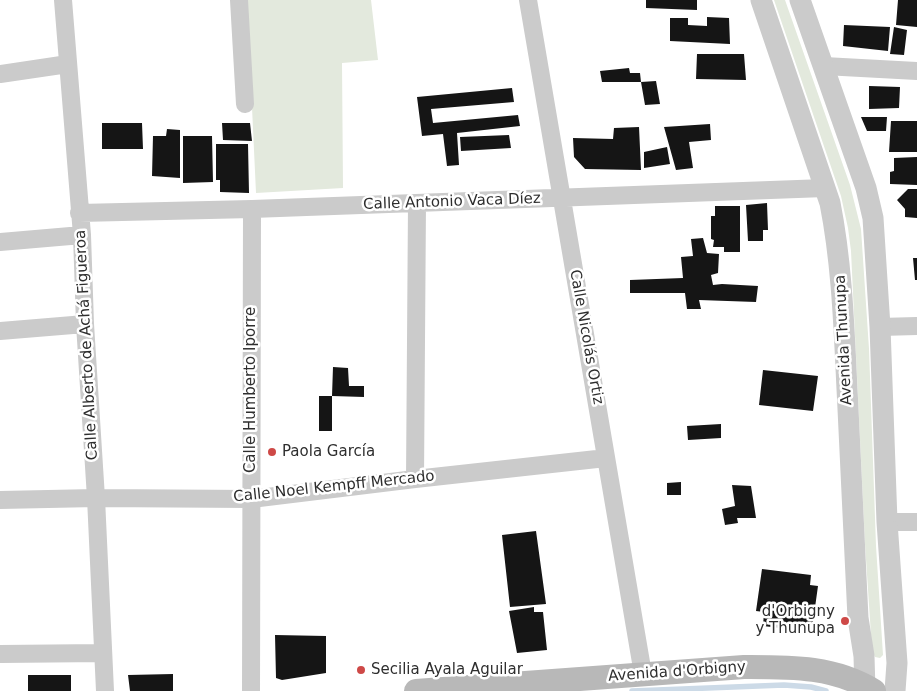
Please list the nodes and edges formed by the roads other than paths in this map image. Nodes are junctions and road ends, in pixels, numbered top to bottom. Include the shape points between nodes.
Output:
1 (63, 0) edge
2 (239, 0) edge
3 (528, 0) edge
4 (761, 0) edge
5 (800, 0) edge
6 (68, 64) junction
7 (824, 66) junction
8 (917, 71) edge
9 (0, 74) edge
10 (245, 104) dead end
11 (825, 188) junction
12 (562, 198) junction
13 (418, 203) junction
14 (252, 209) junction
15 (79, 213) junction
16 (82, 235) junction
17 (0, 242) edge
18 (85, 324) junction
19 (917, 326) edge
20 (880, 327) junction
21 (0, 331) edge
22 (606, 458) junction
23 (415, 479) junction
24 (96, 498) junction
25 (251, 499) junction
26 (0, 500) edge
27 (887, 522) junction
28 (917, 522) edge
29 (103, 653) junction
30 (0, 654) edge
31 (643, 674) junction
32 (868, 689) edge
33 (105, 691) edge
34 (251, 691) edge
35 (416, 691) edge
36 (895, 691) edge

1 - 6 street, Calle Alberto de Achá Figueroa
2 - 10 street
3 - 12 street, Calle Nicolás Ortiz
4 - 11 street, Avenida Thunupa
5 - 7 street
6 - 9 street
6 - 15 street, Calle Alberto de Achá Figueroa
7 - 8 street
7 - 20 street via 866,188 873,218
11 - 12 street, Calle Antonio Vaca Díez
11 - 32 street, Avenida Thunupa via 834,220 839,260 858,618
12 - 13 street, Calle Antonio Vaca Díez
12 - 22 street, Calle Nicolás Ortiz
13 - 14 street, Calle Antonio Vaca Díez
13 - 23 street
14 - 15 street, Calle Antonio Vaca Díez
14 - 25 street, Calle Humberto Iporre
15 - 16 street, Calle Alberto de Achá Figueroa
16 - 17 street
16 - 18 street, Calle Alberto de Achá Figueroa
18 - 21 street
18 - 24 street, Calle Alberto de Achá Figueroa
19 - 20 street
20 - 27 street
22 - 23 street, Calle Noel Kempff Mercado
22 - 31 street, Calle Nicolás Ortiz
23 - 25 street, Calle Noel Kempff Mercado
24 - 25 street, Calle Noel Kempff Mercado
24 - 26 street, Calle Noel Kempff Mercado
24 - 29 street, Calle Alberto de Achá Figueroa
25 - 34 street, Calle Humberto Iporre
27 - 28 street
27 - 36 street via 897,663
29 - 30 street
29 - 33 street, Calle Alberto de Achá Figueroa
31 - 32 main road, Avenida d'Orbigny via 790,667 823,670
31 - 35 main road, Avenida d'Orbigny

